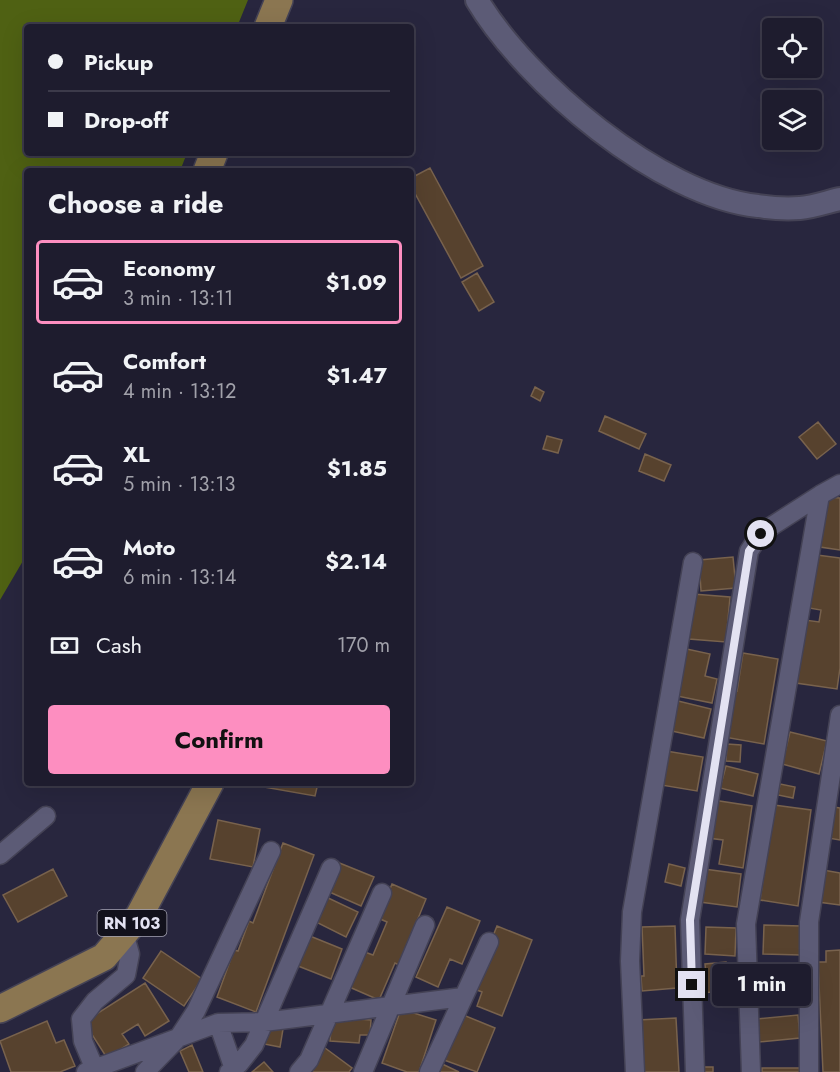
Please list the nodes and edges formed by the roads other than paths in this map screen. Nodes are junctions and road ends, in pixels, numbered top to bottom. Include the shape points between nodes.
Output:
1 (279, 0) edge
2 (477, 0) edge
3 (269, 24) edge
4 (840, 199) edge
5 (840, 484) edge
6 (820, 495) junction
7 (693, 562) dead end
8 (840, 715) edge
9 (208, 786) edge
10 (46, 816) dead end
11 (271, 851) dead end
12 (0, 855) edge
13 (331, 868) dead end
14 (382, 893) dead end
15 (425, 925) dead end
16 (124, 933) junction
17 (489, 942) dead end
18 (463, 997) junction
19 (393, 1006) junction
20 (0, 1009) edge
21 (328, 1014) junction
22 (264, 1022) junction
23 (218, 1023) junction
24 (179, 1037) junction
25 (232, 1070) edge
26 (92, 1071) edge
27 (145, 1072) edge
28 (299, 1072) edge
29 (363, 1072) edge
30 (429, 1072) edge
31 (634, 1072) edge
32 (695, 1072) edge
33 (751, 1072) edge
34 (809, 1072) edge

1 - 3 main road
2 - 4 street via 491,24 525,64 582,116 635,156 694,188 756,206 800,208
5 - 6 street
6 - 32 street via 761,534 749,551 690,920
6 - 33 street via 746,924
7 - 31 street via 632,912
8 - 34 street via 809,922
9 - 16 main road, RN 103 via 139,916
10 - 12 street
11 - 24 street via 196,1011
13 - 22 street
14 - 21 street
15 - 19 street
16 - 20 main road, RN 103 via 104,957
16 - 26 street via 130,954 126,975 95,1001 81,1019
17 - 18 street
18 - 19 street
18 - 30 street
19 - 21 street
19 - 29 street
21 - 22 street
21 - 28 street via 309,1060
22 - 23 street
22 - 25 street via 254,1045
23 - 24 street
23 - 25 street
24 - 26 street
24 - 27 street

